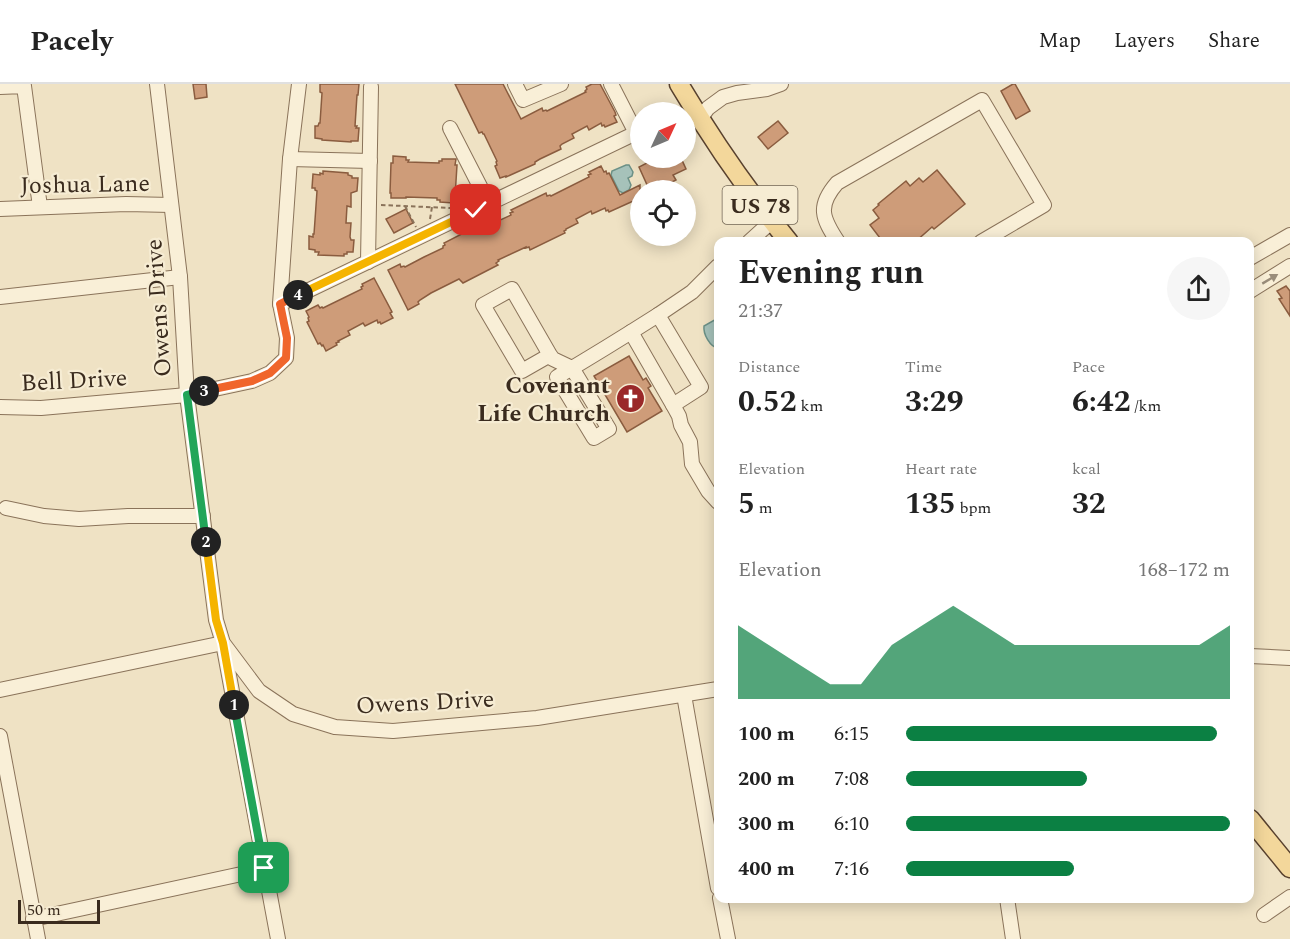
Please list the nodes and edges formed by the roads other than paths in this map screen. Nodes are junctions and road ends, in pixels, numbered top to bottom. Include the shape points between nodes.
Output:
1 (157, 84) edge
2 (299, 84) edge
3 (515, 84) edge
4 (561, 84) edge
5 (610, 84) edge
6 (679, 84) edge
7 (781, 84) edge
8 (24, 85) edge
9 (0, 87) edge
10 (371, 87) dead end
11 (686, 102) edge
12 (696, 112) edge
13 (630, 118) edge
14 (696, 120) edge
15 (450, 128) dead end
16 (630, 136) edge
17 (290, 159) junction
18 (370, 160) junction
19 (489, 204) junction
20 (171, 205) junction
21 (40, 207) junction
22 (0, 209) edge
23 (772, 220) junction
24 (1290, 235) edge
25 (754, 237) edge
26 (785, 237) edge
27 (835, 237) edge
28 (990, 237) edge
29 (1254, 256) edge
30 (368, 261) junction
31 (1290, 266) edge
32 (714, 270) edge
33 (180, 278) junction
34 (1254, 288) edge
35 (0, 297) edge
36 (280, 304) junction
37 (658, 315) junction
38 (631, 332) junction
39 (550, 355) junction
40 (572, 368) junction
41 (187, 395) junction
42 (673, 405) junction
43 (0, 406) edge
44 (714, 497) edge
45 (6, 508) dead end
46 (203, 516) junction
47 (223, 643) junction
48 (1254, 656) edge
49 (1290, 658) edge
50 (0, 690) edge
51 (714, 690) edge
52 (684, 695) junction
53 (0, 736) edge
54 (1254, 824) edge
55 (714, 865) edge
56 (264, 868) junction
57 (1290, 868) edge
58 (1290, 897) edge
59 (721, 903) edge
60 (1008, 903) edge
61 (1264, 915) dead end
62 (33, 919) junction
63 (38, 939) edge
64 (278, 939) edge
65 (728, 939) edge
66 (1013, 939) edge

1 - 20 street, Owens Drive
2 - 17 street
3 - 4 street via 523,100
5 - 13 street
6 - 11 main road, US 78
7 - 12 street via 723,97
8 - 9 street
8 - 21 street
10 - 18 street
14 - 23 main road, US 78
15 - 19 street
16 - 19 street
17 - 18 street
17 - 36 street
18 - 30 street
19 - 30 street
20 - 21 street, Joshua Lane
20 - 33 street, Owens Drive
21 - 22 street, Joshua Lane
23 - 25 street
23 - 26 main road, US 78
24 - 29 street
27 - 28 street via 823,213 824,203 837,183 982,100 1044,205
30 - 36 street
34 -> 31 street
32 - 37 street via 692,292
33 - 35 street
33 - 41 street, Owens Drive
36 - 41 street, Bell Drive via 287,338 286,358 270,373 252,381
37 - 38 street
37 - 42 street via 701,387
38 - 40 street
38 - 42 street
39 - 39 street via 512,289 483,305 522,371
39 - 40 street
40 - 40 street via 557,376 594,438 609,429
41 - 43 street, Bell Drive via 41,408
41 - 46 street, Owens Drive
42 - 44 street via 690,442 692,464
45 - 46 street via 79,519
46 - 47 street, Owens Drive via 216,620
47 - 50 street
47 - 52 street, Owens Drive via 259,691 293,714 335,727 393,731 537,718
47 - 56 street
48 - 49 street
51 - 52 street, Owens Drive
52 - 55 street
53 - 62 street
54 - 57 main road
56 - 62 street
56 - 64 street
58 - 61 street
59 - 65 street
60 - 66 street
62 - 63 street

